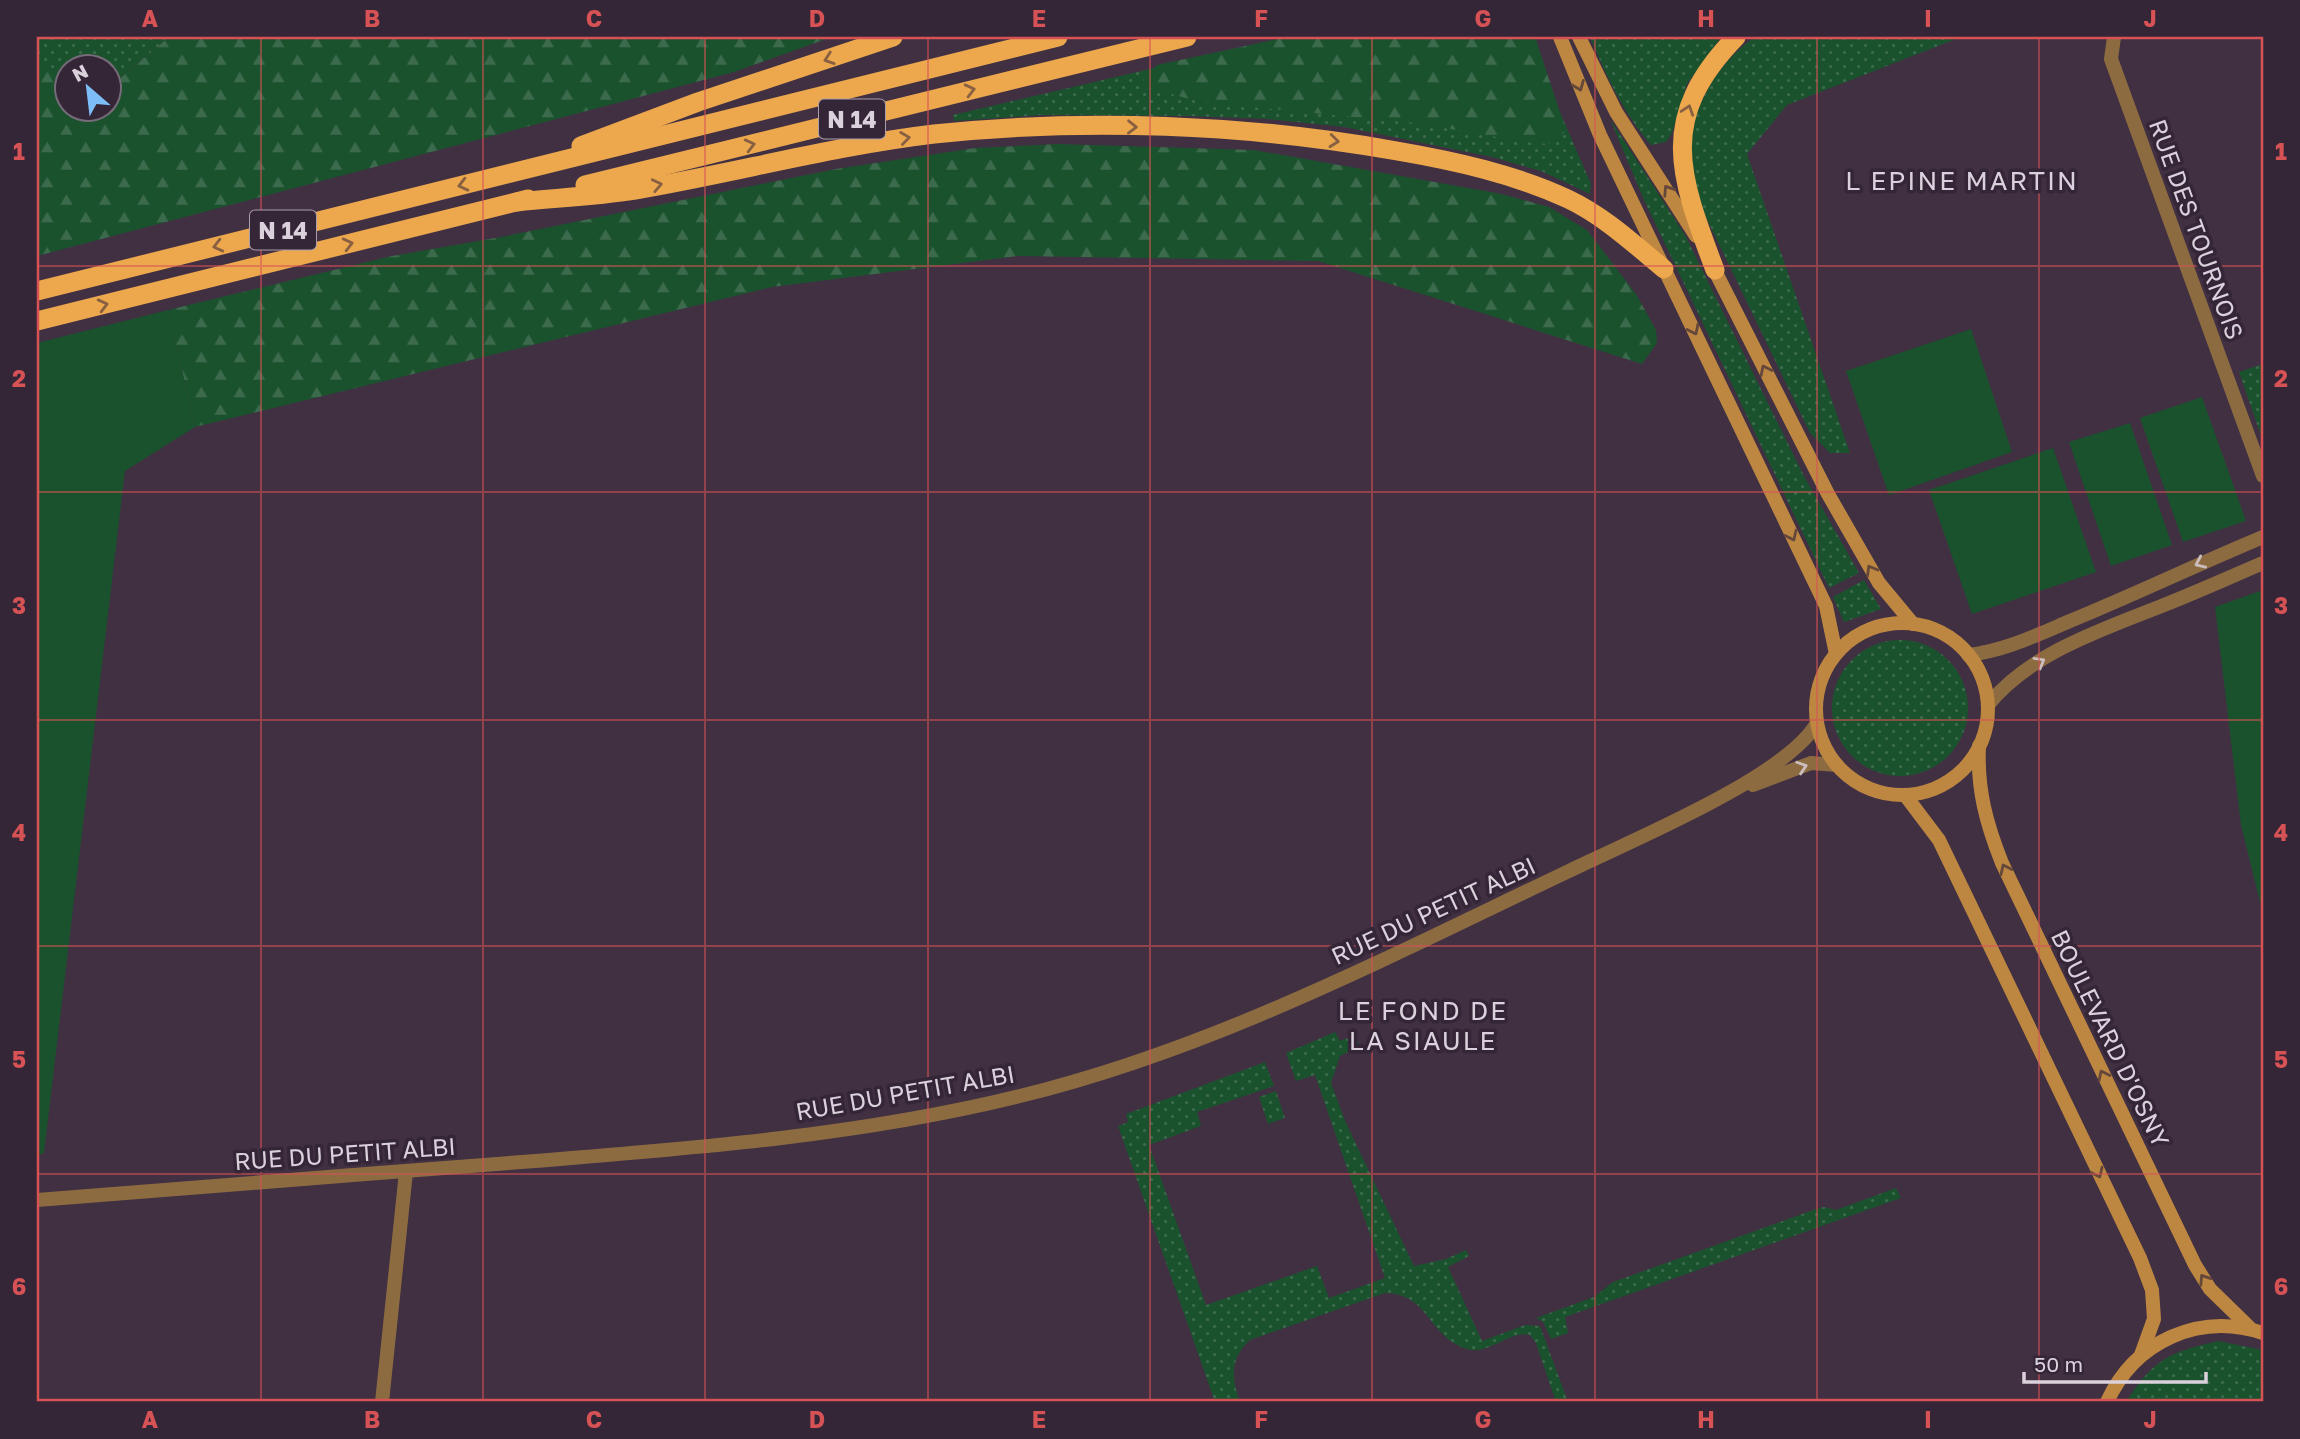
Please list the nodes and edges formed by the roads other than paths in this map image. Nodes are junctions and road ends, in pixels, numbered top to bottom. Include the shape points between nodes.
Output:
1 (893, 37) edge
2 (1058, 37) edge
3 (1187, 37) edge
4 (1560, 37) edge
5 (1578, 37) edge
6 (1736, 37) edge
7 (2114, 37) edge
8 (529, 169) junction
9 (517, 202) junction
10 (1664, 269) junction
11 (1715, 270) junction
12 (37, 290) edge
13 (37, 321) edge
14 (2263, 476) edge
15 (2263, 537) edge
16 (2263, 563) edge
17 (1913, 624) junction
18 (1836, 654) junction
19 (1968, 654) junction
20 (1988, 705) junction
21 (1817, 723) junction
22 (1979, 746) junction
23 (1837, 765) junction
24 (1905, 795) junction
25 (1722, 796) junction
26 (406, 1172) junction
27 (37, 1200) edge
28 (2257, 1331) edge
29 (2141, 1355) junction
30 (382, 1402) edge
31 (2107, 1402) edge

1 -> 8 highway via 620,129
2 - 8 highway, N 14
9 -> 3 highway, N 14
4 -> 10 main road via 1600,135
11 -> 5 main road via 1616,112
11 -> 6 highway via 1687,190 1684,123 1700,79
7 - 14 street, RUE DES TOURNOIS via 2111,59
8 -> 12 highway, N 14
9 -> 10 highway via 633,190 934,134 1053,126 1185,128 1348,142 1476,167 1571,200 1604,219
13 -> 9 highway, N 14
10 -> 18 main road via 1826,606
17 -> 11 main road via 1879,583 1828,494
15 -> 19 street via 2032,637
20 -> 16 street via 2014,678 2045,659
17 - 18 main road via 1875,628
17 - 19 main road via 1942,634
18 - 21 main road via 1819,687
19 - 20 main road via 1982,678
20 - 22 main road
21 - 23 main road via 1825,748
21 - 25 street, RUE DU PETIT ALBI via 1794,750
22 - 24 main road via 1954,777 1931,790
28 -> 22 main road, BOULEVARD D'OSNY via 2210,1289 2195,1265 2002,863 1982,806
23 - 24 main road via 1869,789
25 -> 23 street, RUE DU PETIT ALBI via 1811,763
24 -> 29 main road via 1939,840 2140,1258 2152,1290 2154,1319
25 - 26 street, RUE DU PETIT ALBI via 1257,1017 1022,1096 780,1138
26 - 27 street, RUE DU PETIT ALBI
26 - 30 street
28 - 29 main road via 2201,1327 2169,1337
29 - 31 main road via 2120,1377

